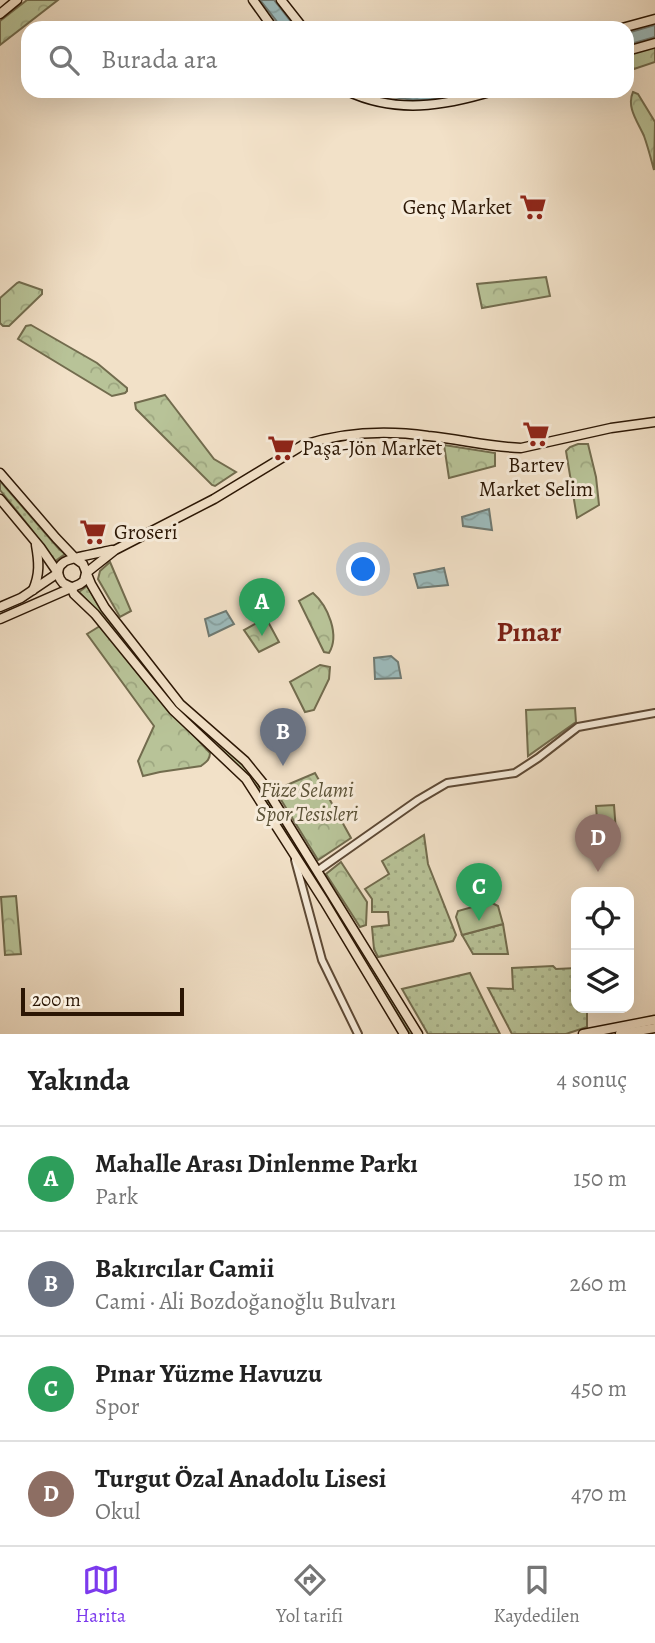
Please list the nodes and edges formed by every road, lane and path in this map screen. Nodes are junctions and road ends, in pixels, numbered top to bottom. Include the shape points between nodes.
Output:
1 (18, 0) edge
2 (253, 0) edge
3 (281, 0) edge
4 (0, 14) edge
5 (655, 19) edge
6 (268, 21) edge
7 (298, 21) edge
8 (634, 25) edge
9 (655, 43) edge
10 (634, 49) edge
11 (365, 98) edge
12 (468, 98) edge
13 (655, 422) edge
14 (0, 472) edge
15 (0, 499) edge
16 (35, 542) junction
17 (115, 550) junction
18 (76, 559) junction
19 (58, 573) junction
20 (86, 573) junction
21 (71, 587) junction
22 (33, 590) junction
23 (0, 607) edge
24 (0, 619) edge
25 (655, 713) edge
26 (294, 854) junction
27 (317, 871) junction
28 (655, 1020) edge
29 (655, 1028) edge
30 (358, 1034) edge
31 (404, 1034) edge
32 (418, 1034) edge
33 (583, 1034) edge
34 (620, 1034) edge

1 - 4 main road
2 - 6 main road
3 - 7 main road
5 - 8 main road
9 - 10 main road
11 - 12 main road via 421,106
13 - 17 main road via 521,448 390,432 318,440
14 - 18 main road
15 - 16 main road
16 - 19 main road
16 - 22 main road via 39,572
17 - 18 main road
17 - 20 main road
18 - 19 main road via 63,562
18 - 20 main road
19 - 21 main road
19 - 22 main road
20 - 21 main road via 84,581
20 - 27 main road via 104,608 180,704 262,782
21 - 24 main road
21 - 26 main road via 173,710 246,779
22 - 23 main road
25 - 27 street via 578,727 515,773 447,783
26 - 30 street via 322,960
26 - 31 main road
27 - 32 main road
28 - 33 main road
29 - 34 main road

